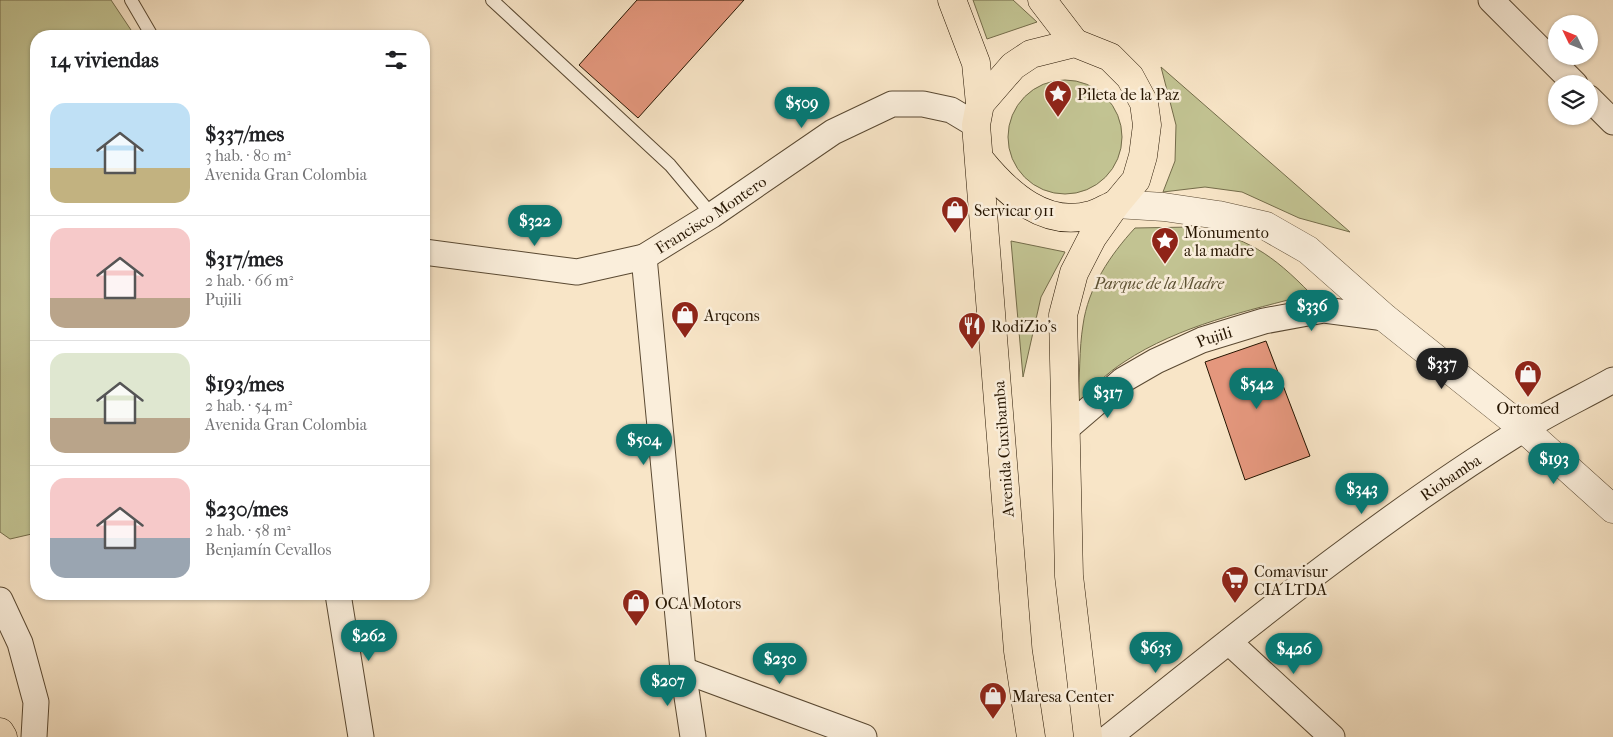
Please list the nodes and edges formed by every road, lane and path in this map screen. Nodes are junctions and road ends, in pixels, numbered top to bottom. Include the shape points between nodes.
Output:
1 (131, 0) edge
2 (492, 0) edge
3 (952, 0) edge
4 (1042, 0) edge
5 (1491, 0) edge
6 (148, 30) edge
7 (1075, 43) junction
8 (1566, 75) edge
9 (1598, 107) edge
10 (978, 115) junction
11 (1613, 122) edge
12 (980, 161) junction
13 (1116, 204) junction
14 (712, 214) junction
15 (430, 253) edge
16 (644, 257) junction
17 (1385, 318) junction
18 (1613, 380) edge
19 (1067, 428) junction
20 (1524, 429) junction
21 (1613, 509) edge
22 (0, 600) edge
23 (339, 600) edge
24 (1229, 642) junction
25 (683, 670) junction
26 (0, 732) edge
27 (3, 737) edge
28 (34, 737) edge
29 (361, 737) edge
30 (693, 737) edge
31 (864, 737) edge
32 (1032, 737) edge
33 (1088, 737) edge
34 (1109, 737) edge
35 (1332, 737) edge

1 - 6 lane
2 - 14 lane via 670,165
3 - 10 main road via 976,63
4 - 7 main road
5 - 8 street
7 - 10 main road via 1031,54 1013,66
7 - 13 main road via 1110,58 1130,77 1144,103 1147,125 1143,156 1136,180
9 - 11 street
10 - 12 main road
10 - 14 street, Francisco Montero via 923,104 892,104 832,132
12 - 13 main road via 1010,193 1030,207 1054,217 1090,215
12 - 32 main road, Avenida Cuxibamba via 1018,651
13 - 17 street via 1164,207 1266,226 1308,250
13 - 19 main road via 1092,238 1074,273 1063,315
14 - 16 street, Francisco Montero
15 - 16 street, Francisco Montero via 577,272
16 - 25 street
17 - 19 street, Pujili via 1324,310 1264,321 1202,340 1123,380
17 - 20 street
18 - 20 street, Riobamba
19 - 33 main road via 1069,576
20 - 21 street
20 - 24 street, Riobamba via 1403,510
22 - 28 street via 20,643 36,702
23 - 29 street
24 - 34 street, Riobamba
24 - 35 street
25 - 30 street
25 - 31 street
26 - 27 main road

